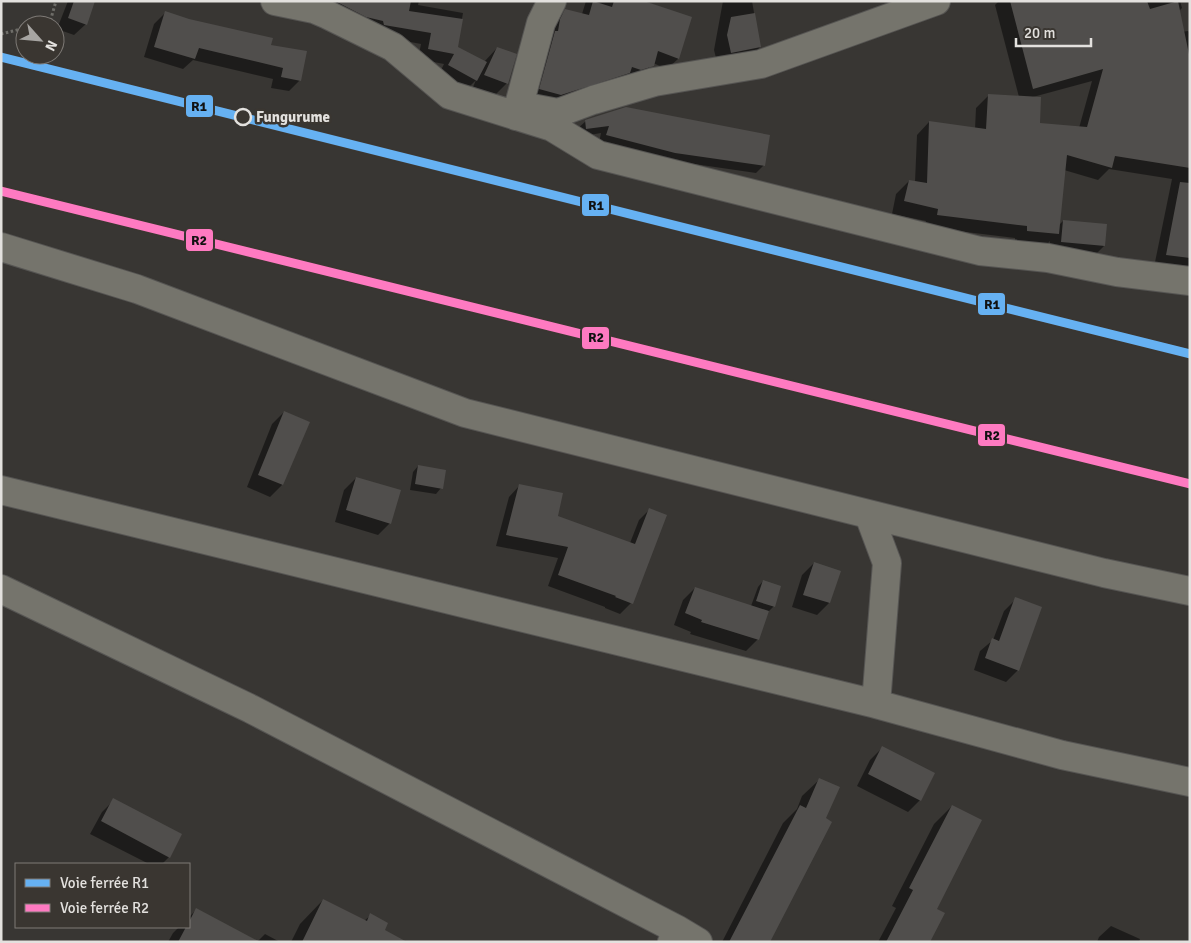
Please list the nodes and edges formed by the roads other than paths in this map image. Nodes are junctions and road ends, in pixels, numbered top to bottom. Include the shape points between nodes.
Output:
1 (275, 1) edge
2 (552, 1) edge
3 (936, 1) edge
4 (317, 5) edge
5 (518, 111) junction
6 (1, 247) edge
7 (1190, 281) edge
8 (1, 490) edge
9 (869, 515) junction
10 (1, 589) edge
11 (1190, 591) edge
12 (876, 704) junction
13 (1190, 782) edge
14 (683, 938) edge

1 - 4 street
2 - 5 street via 540,23
3 - 5 street via 761,64 654,82 558,114
4 - 5 street via 393,47 450,95
5 - 7 street via 598,155 980,251 1048,258 1117,272
6 - 9 street via 137,289 465,413
8 - 12 street
9 - 11 street
9 - 12 street via 887,563
10 - 14 street via 251,709
12 - 13 street via 1062,755

